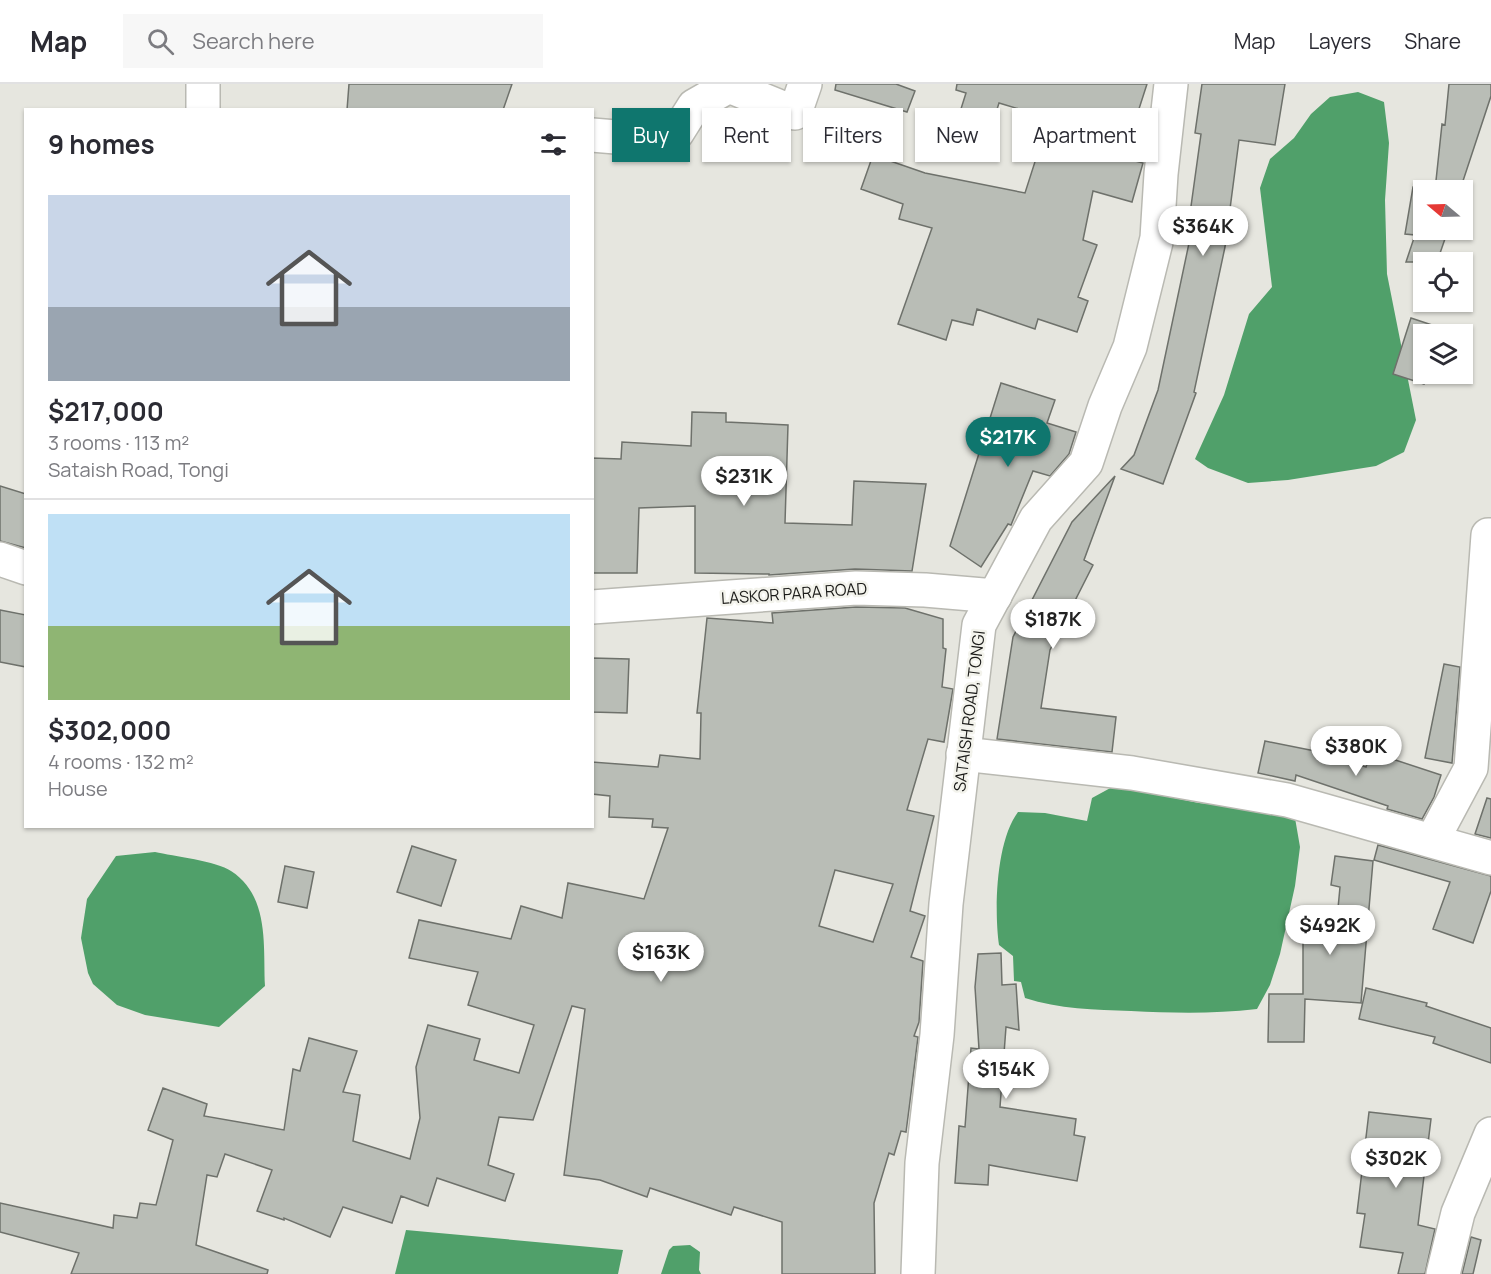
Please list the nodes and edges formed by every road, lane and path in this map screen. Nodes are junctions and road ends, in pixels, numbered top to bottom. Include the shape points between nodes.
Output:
1 (203, 84) edge
2 (805, 84) edge
3 (1171, 84) edge
4 (203, 108) edge
5 (594, 135) edge
6 (1491, 535) edge
7 (0, 559) edge
8 (24, 567) edge
9 (995, 596) junction
10 (594, 607) edge
11 (963, 754) junction
12 (1432, 841) junction
13 (1491, 858) edge
14 (1491, 1134) edge
15 (918, 1274) edge
16 (1443, 1274) edge

1 - 4 street
2 - 5 street via 795,113 729,86 694,106 677,133
3 - 9 street, SATAISH ROAD, TONGI via 1157,238 1130,347 1086,463 1036,519
6 - 12 street via 1471,768
7 - 8 street
9 - 10 street, LASKOR PARA ROAD via 856,588
9 - 11 street, SATAISH ROAD, TONGI via 979,625
11 - 12 street via 1132,773 1287,800
11 - 15 street, SATAISH ROAD, TONGI via 946,904 938,1035 922,1163
12 - 13 street
14 - 16 street via 1458,1213

